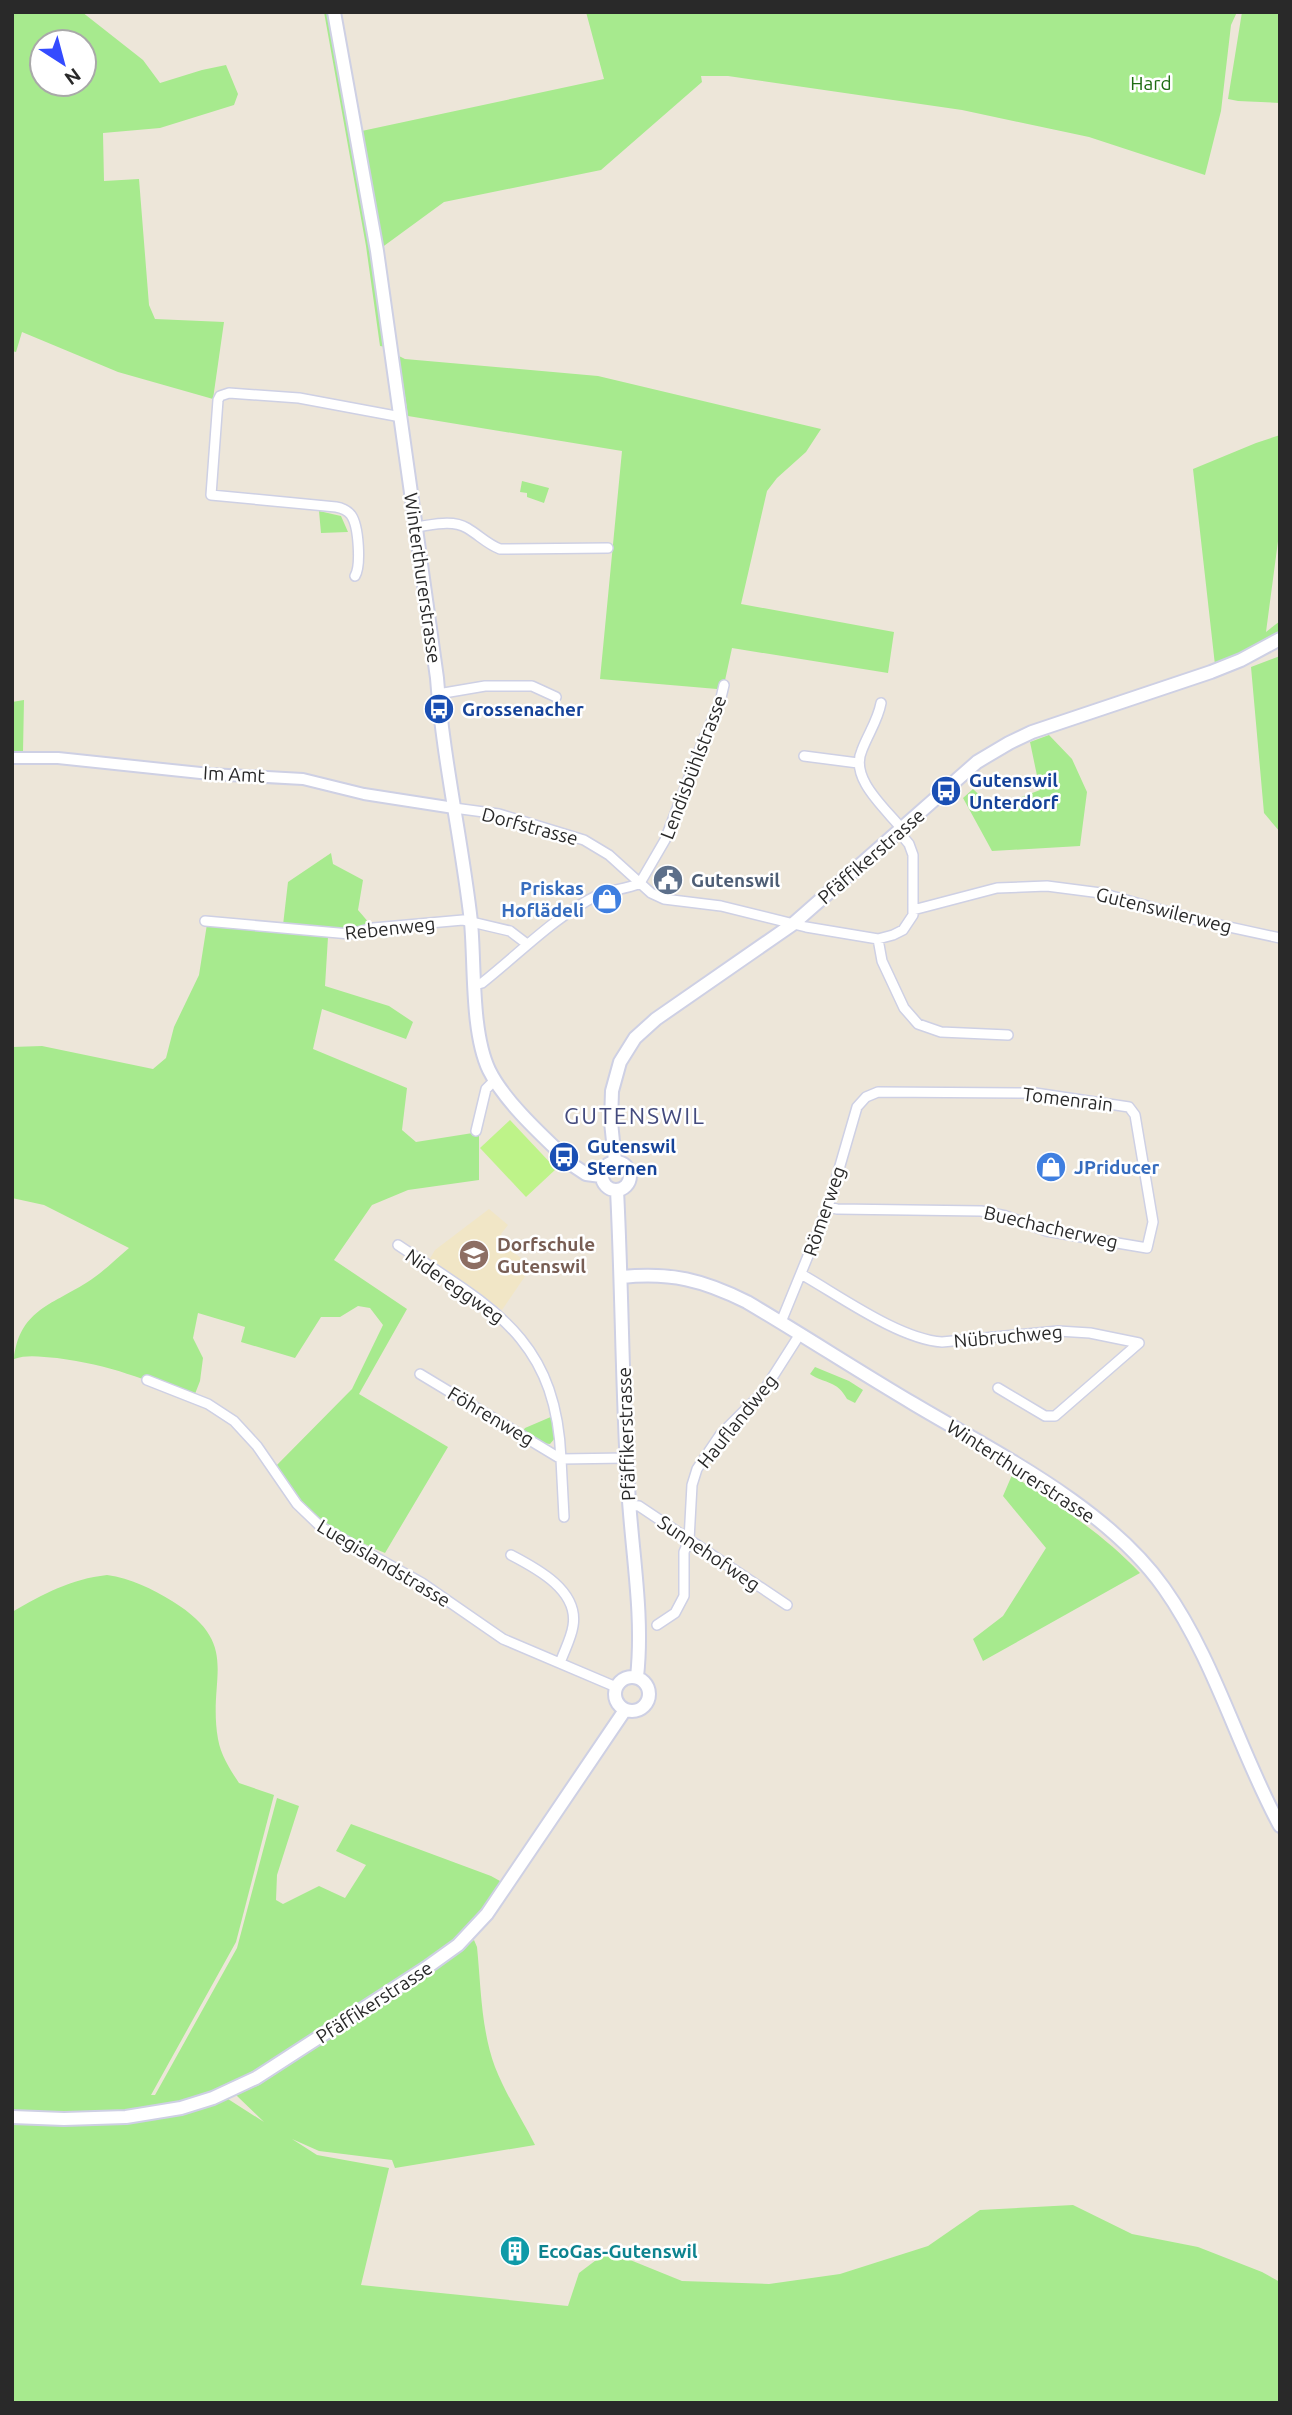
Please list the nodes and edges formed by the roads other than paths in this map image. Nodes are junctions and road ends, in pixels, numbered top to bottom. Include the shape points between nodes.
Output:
1 (334, 12) edge
2 (401, 417) junction
3 (416, 527) junction
4 (608, 548) dead end
5 (355, 576) dead end
6 (1280, 639) edge
7 (724, 685) dead end
8 (438, 694) junction
9 (556, 697) dead end
10 (881, 703) dead end
11 (804, 756) dead end
12 (12, 758) edge
13 (858, 763) junction
14 (454, 808) junction
15 (901, 831) junction
16 (640, 883) junction
17 (913, 910) junction
18 (205, 921) dead end
19 (474, 923) junction
20 (793, 924) junction
21 (1280, 938) edge
22 (878, 939) junction
23 (527, 944) junction
24 (475, 985) junction
25 (1008, 1035) dead end
26 (495, 1080) junction
27 (864, 1099) joint
28 (477, 1132) dead end
29 (615, 1161) junction
30 (601, 1176) junction
31 (617, 1190) junction
32 (828, 1207) junction
33 (398, 1245) dead end
34 (1147, 1248) joint
35 (802, 1274) junction
36 (622, 1277) junction
37 (781, 1322) junction
38 (800, 1334) junction
39 (420, 1374) dead end
40 (146, 1380) dead end
41 (998, 1388) dead end
42 (626, 1458) junction
43 (561, 1459) junction
44 (629, 1505) junction
45 (564, 1517) dead end
46 (689, 1540) junction
47 (512, 1555) dead end
48 (787, 1605) dead end
49 (657, 1625) dead end
50 (560, 1663) junction
51 (637, 1677) junction
52 (616, 1687) junction
53 (625, 1710) junction
54 (1280, 1826) edge
55 (12, 2117) edge

1 - 2 main road, Winterthurerstrasse
2 - 3 main road, Winterthurerstrasse
2 - 5 street via 299,398 229,393 220,396 216,404 211,495 347,511 357,540 359,569
3 - 4 street via 460,525 500,548
3 - 8 main road, Winterthurerstrasse
6 - 15 main road, Pfäffikerstrasse via 1211,672 1021,737 977,762
7 - 16 street, Lendisbühlstrasse via 665,841
8 - 9 street via 532,685
8 - 14 main road, Winterthurerstrasse
10 - 13 street
11 - 13 street
12 - 14 street, Im Amt via 303,779
13 - 15 street via 865,783
14 - 16 street, Dorfstrasse via 481,810 571,834 609,855
14 - 19 main road, Winterthurerstrasse
15 - 17 street via 913,855
15 - 20 main road, Pfäffikerstrasse
16 - 20 street, Dorfstrasse via 664,900 722,906
16 - 23 street via 596,896
17 - 21 street, Gutenswilerweg via 998,888 1047,886 1101,893
17 - 22 street via 903,930
18 - 19 street, Rebenweg via 350,934 397,925
19 - 23 street, Rebenweg via 510,931
19 - 24 main road, Winterthurerstrasse
20 - 22 street, Dorfstrasse
20 - 29 main road, Pfäffikerstrasse via 635,1038 620,1062 612,1091
22 - 25 street via 882,961 904,1008 918,1024 941,1032
23 - 24 street
24 - 26 main road, Winterthurerstrasse via 482,1049
26 - 28 street via 486,1088
26 - 30 main road, Winterthurerstrasse via 573,1167
27 - 32 street, Römerweg
27 - 34 street, Tomenrain via 878,1091 1035,1093 1129,1107 1135,1115 1153,1222
29 - 30 main road
29 - 31 main road via 625,1165 630,1175 627,1185
30 - 31 main road via 606,1187
31 - 36 main road, Pfäffikerstrasse
32 - 34 street, Buechacherweg via 981,1210 1046,1231
32 - 35 street, Römerweg
33 - 43 street, Nidereggweg via 495,1311 523,1340 551,1391
35 - 37 street, Römerweg
35 - 41 street, Nübruchweg via 904,1333 929,1341 1066,1331 1139,1343 1055,1416 1045,1416
36 - 37 main road, Winterthurerstrasse via 672,1276 704,1283
36 - 42 main road, Pfäffikerstrasse
37 - 38 main road, Winterthurerstrasse
38 - 46 street, Hauflandweg via 763,1392 720,1435 697,1469
38 - 54 main road, Winterthurerstrasse via 1049,1486 1133,1550 1164,1588 1194,1637
39 - 43 street, Föhrenweg
40 - 50 street, Luegislandstrasse via 208,1405 234,1421 297,1504 321,1527 422,1583 503,1639
42 - 43 street
42 - 44 main road, Pfäffikerstrasse
43 - 45 street, Nidereggweg
44 - 46 street, Sunnehofweg via 639,1506
44 - 51 main road, Pfäffikerstrasse via 638,1617
46 - 48 street, Sunnehofweg
46 - 49 street, Hauflandweg via 684,1552 684,1596 675,1613
47 - 50 street via 543,1575 573,1609 573,1625
50 - 52 street, Luegislandstrasse
51 - 52 main road
51 - 53 main road, Pfäffikerstrasse via 647,1685 649,1699 639,1710
52 - 53 main road via 616,1700
53 - 55 main road, Pfäffikerstrasse via 498,1900 467,1936 426,1968 228,2092 150,2114 83,2119

